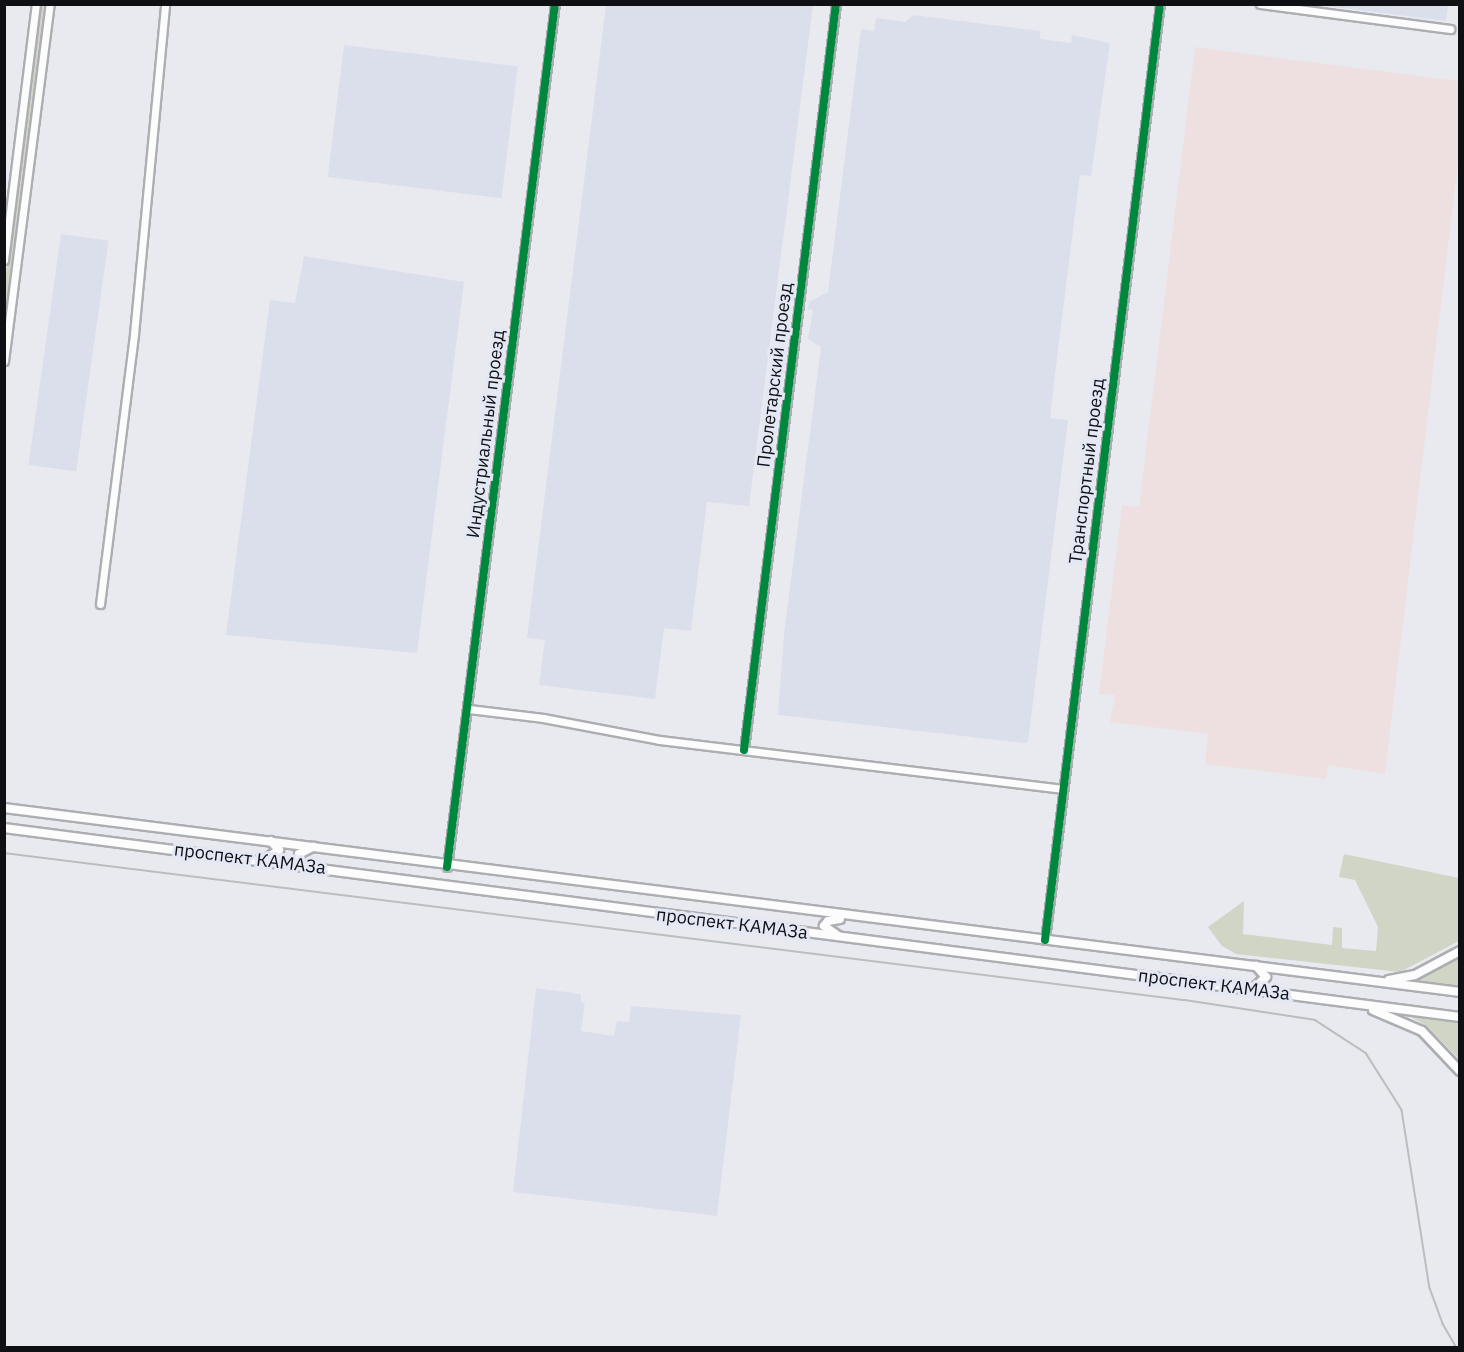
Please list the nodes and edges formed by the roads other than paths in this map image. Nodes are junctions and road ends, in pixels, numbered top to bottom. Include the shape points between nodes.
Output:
1 (36, 4) edge
2 (50, 4) edge
3 (165, 4) edge
4 (555, 4) edge
5 (836, 4) edge
6 (1160, 4) edge
7 (1260, 4) edge
8 (1450, 29) dead end
9 (4, 260) edge
10 (4, 361) edge
11 (100, 604) dead end
12 (470, 709) junction
13 (744, 750) junction
14 (1062, 789) junction
15 (4, 808) edge
16 (4, 828) edge
17 (270, 840) junction
18 (319, 846) junction
19 (266, 860) junction
20 (308, 866) junction
21 (447, 867) junction
22 (852, 917) junction
23 (848, 939) junction
24 (1045, 940) junction
25 (1460, 951) edge
26 (1255, 965) junction
27 (1361, 980) junction
28 (1252, 989) junction
29 (1460, 992) edge
30 (1350, 1003) junction
31 (1460, 1017) edge
32 (1460, 1071) edge

1 - 9 street
2 - 10 street
3 - 11 street via 134,334
4 - 12 street, Индустриальный проезд
5 - 13 street, Пролетарский проезд
6 - 14 street, Транспортный проезд
7 - 8 street
12 - 13 street
12 - 21 street, Индустриальный проезд
13 - 14 street
14 - 24 street, Транспортный проезд
15 - 17 main road, проспект КАМАЗа
16 - 19 main road, проспект КАМАЗа
17 - 18 main road, проспект КАМАЗа
17 - 19 main road via 279,850
18 - 20 main road via 299,854 300,862
18 - 21 main road, проспект КАМАЗа
19 - 20 main road, проспект КАМАЗа
20 - 23 main road, проспект КАМАЗа via 496,895
21 - 22 main road, проспект КАМАЗа
22 - 23 main road via 828,921 824,926
22 - 24 main road, проспект КАМАЗа
23 - 28 main road, проспект КАМАЗа
24 - 26 main road, проспект КАМАЗа
25 - 27 main road via 1415,975
26 - 27 main road, проспект КАМАЗа
26 - 28 main road via 1266,977
27 - 29 main road, проспект КАМАЗа
28 - 30 main road, проспект КАМАЗа
30 - 31 main road, проспект КАМАЗа
30 - 32 main road via 1390,1015 1422,1031

